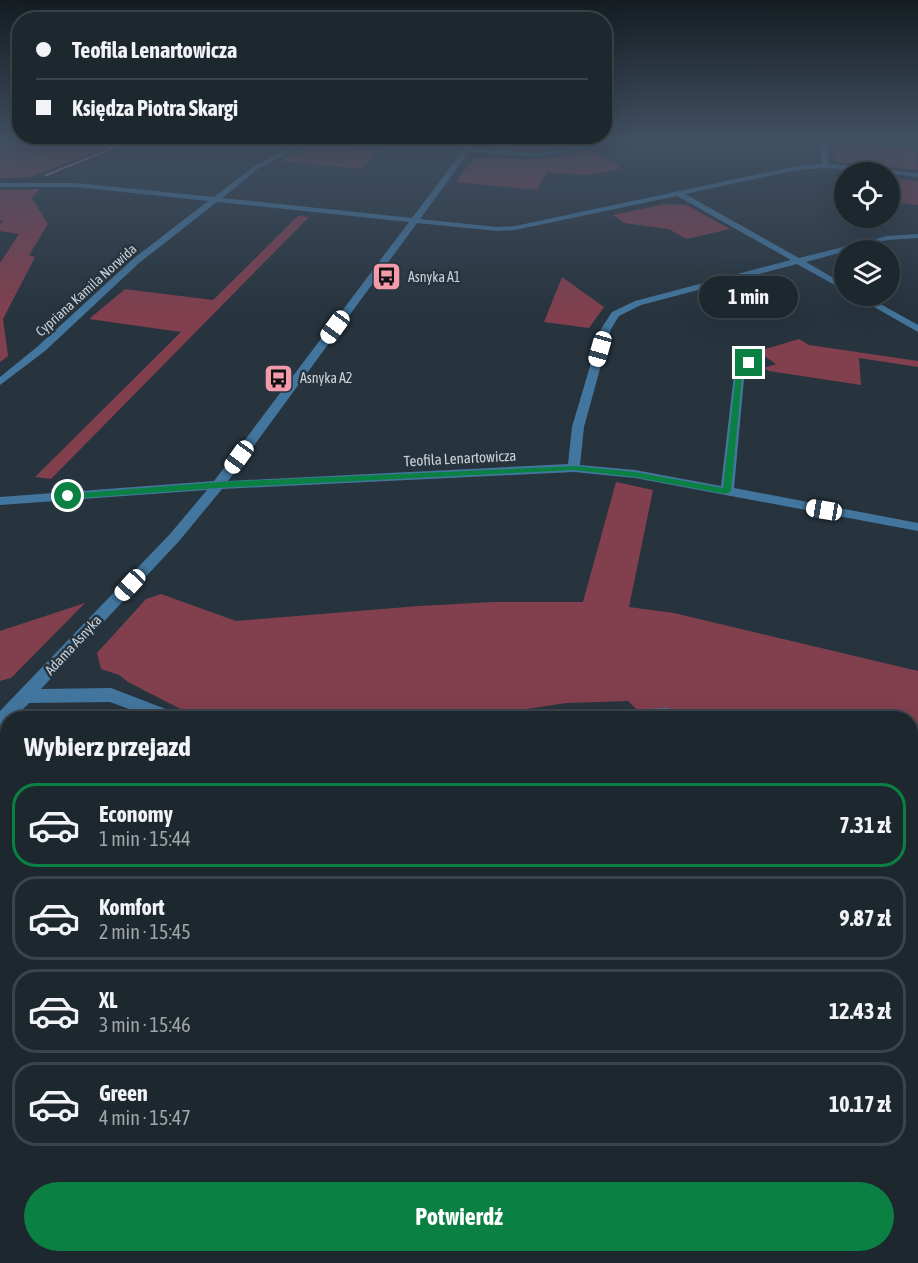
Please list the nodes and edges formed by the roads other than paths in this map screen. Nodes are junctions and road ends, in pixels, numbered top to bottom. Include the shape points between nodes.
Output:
1 (196, 198) edge
2 (218, 198) edge
3 (430, 198) edge
4 (655, 198) edge
5 (687, 198) edge
6 (215, 200) junction
7 (413, 221) junction
8 (918, 236) edge
9 (800, 261) junction
10 (834, 281) edge
11 (878, 306) edge
12 (918, 329) edge
13 (749, 363) dead end
14 (0, 382) edge
15 (574, 468) junction
16 (218, 485) junction
17 (726, 491) junction
18 (0, 501) edge
19 (918, 527) edge
20 (25, 696) junction
21 (11, 711) edge
22 (152, 711) edge

1 - 6 street
2 - 6 street, Cypriana Kamila Norwida
3 - 7 street, Adama Asnyka
4 - 7 street via 515,228
5 - 9 street
6 - 7 street
6 - 14 street, Cypriana Kamila Norwida via 136,261
7 - 16 street, Adama Asnyka
8 - 9 street via 887,238
9 - 10 street
9 - 15 street via 638,303 615,314 606,329 578,427
11 - 12 street
13 - 17 street via 740,366
15 - 16 street, Teofila Lenartowicza
15 - 17 street, Teofila Lenartowicza via 635,474
16 - 18 street, Teofila Lenartowicza
16 - 20 street, Adama Asnyka via 175,537
17 - 19 street, Teofila Lenartowicza
20 - 21 street, Adama Asnyka
20 - 22 street via 111,695

